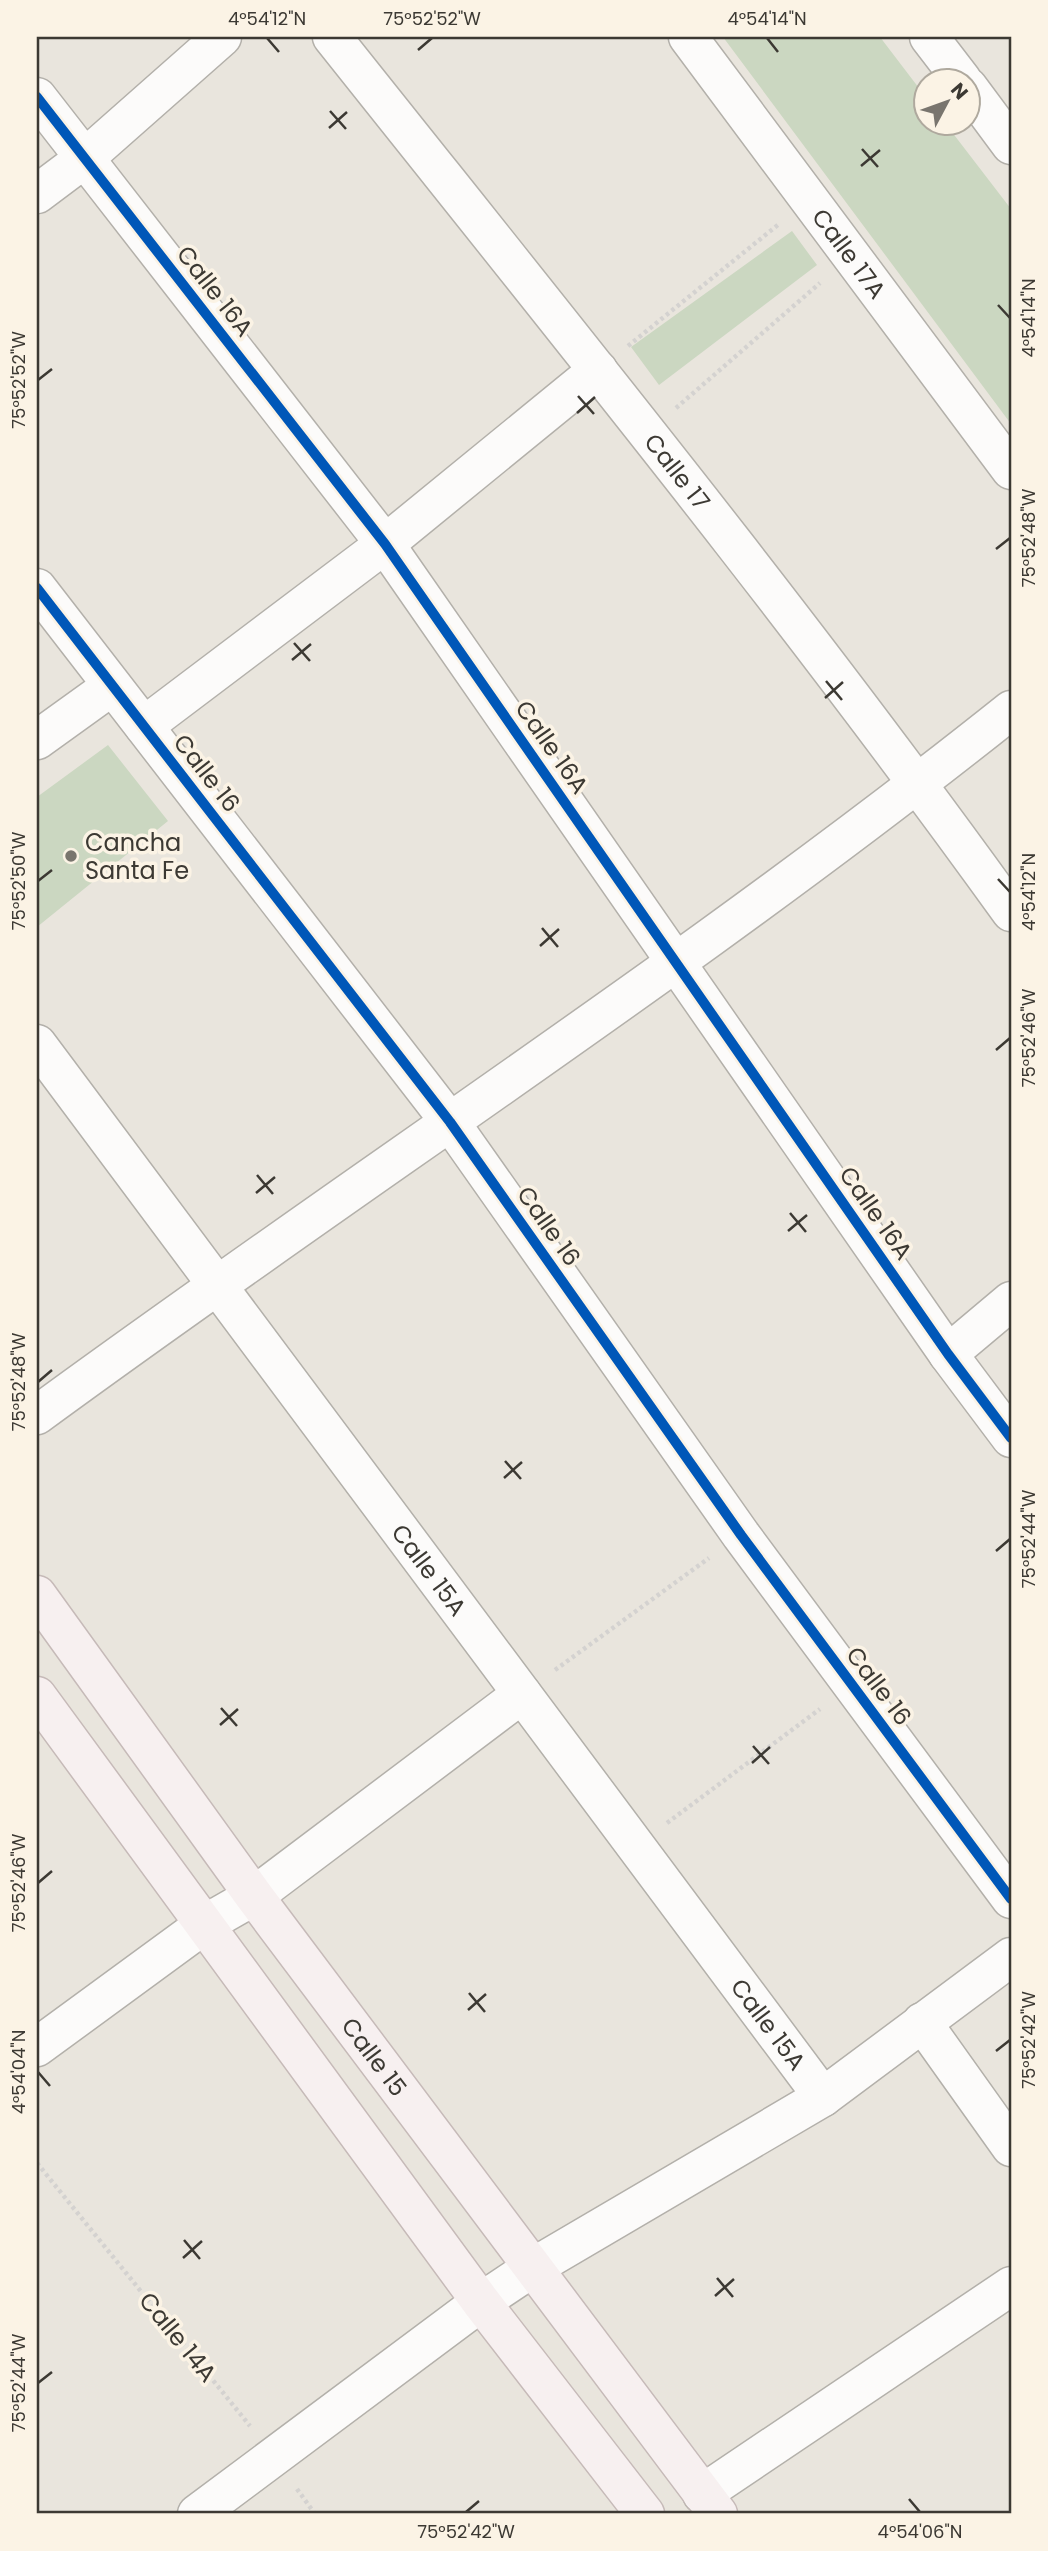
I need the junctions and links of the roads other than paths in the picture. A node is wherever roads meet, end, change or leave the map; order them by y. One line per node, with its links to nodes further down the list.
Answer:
1 (222, 37): 9 (street)
2 (332, 37): 11 (street, Calle 17)
3 (688, 37): 12 (street, Calle 17A)
4 (929, 37): 5 (street)
5 (951, 66)
6 (37, 97): 9 (street, Calle 16A)
7 (982, 106): 8 (street)
8 (1011, 145)
9 (85, 158): 10 (street); 13 (street, Calle 16A)
10 (37, 194)
11 (598, 370): 13 (street); 19 (street, Calle 17)
12 (1011, 470)
13 (385, 544): 17 (street); 21 (street, Calle 16A)
14 (37, 588): 15 (street, Calle 16)
15 (112, 686): 17 (street, Calle 16); 18 (street)
16 (1011, 710): 19 (street)
17 (144, 726): 23 (street, Calle 16)
18 (37, 740)
19 (919, 784): 20 (street, Calle 17); 21 (street)
20 (1011, 912)
21 (676, 960): 23 (street); 26 (street, Calle 16A)
22 (37, 1044): 24 (street, Calle 15A)
23 (450, 1122): 24 (street); 33 (street, Calle 16)
24 (214, 1285): 27 (street); 30 (street, Calle 15A)
25 (1011, 1301): 26 (street)
26 (948, 1354): 28 (street, Calle 16A)
27 (37, 1415)
28 (1011, 1438)
29 (37, 1595): 32 (main road, Calle 15)
30 (522, 1694): 32 (street); 38 (street, Calle 15A)
31 (37, 1696): 34 (main road)
32 (254, 1896): 34 (street); 40 (main road, Calle 15)
33 (1011, 1899)
34 (205, 1924): 37 (street); 42 (main road)
35 (1011, 1957): 36 (street)
36 (922, 2022): 38 (street); 39 (street)
37 (37, 2047)
38 (823, 2097): 40 (street)
39 (1011, 2147)
40 (532, 2269): 42 (street); 43 (main road, Calle 15)
41 (1011, 2286): 43 (street)
42 (481, 2302): 44 (street); 45 (main road)
43 (710, 2504)
44 (197, 2514)
45 (645, 2514)

